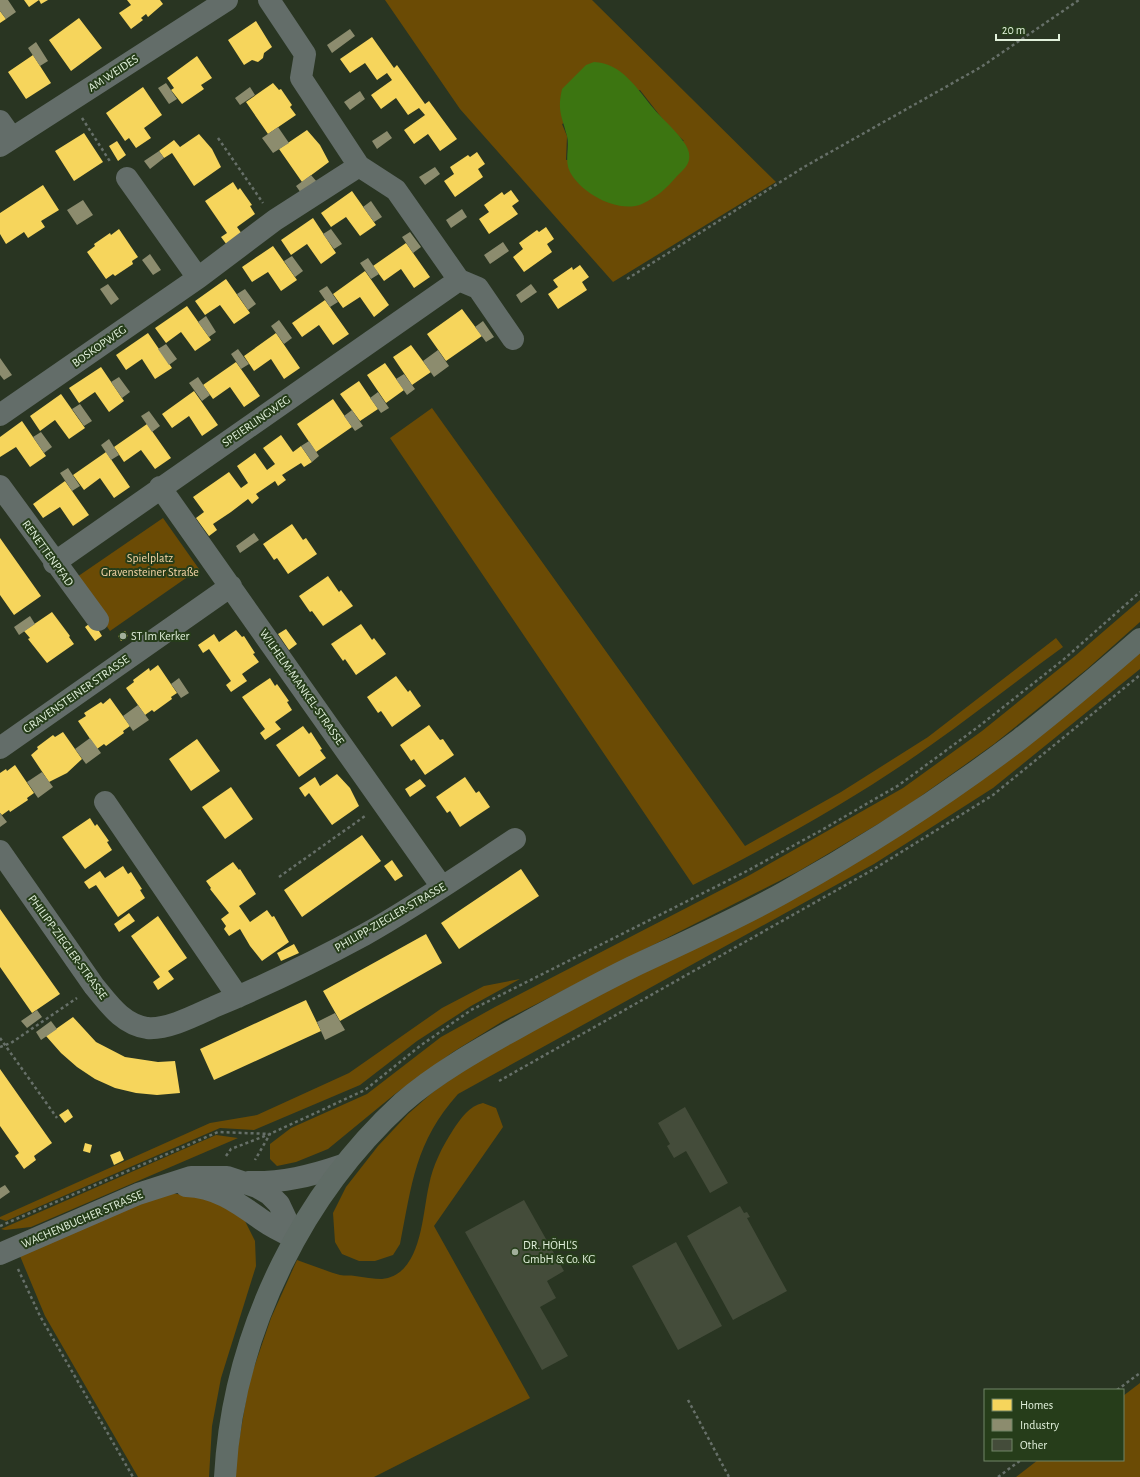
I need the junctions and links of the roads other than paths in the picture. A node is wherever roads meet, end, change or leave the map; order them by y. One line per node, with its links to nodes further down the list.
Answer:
1 (227, 0): 3 (street, AM WEIDES)
2 (269, 0): 4 (street)
3 (4, 135)
4 (359, 166): 6 (street, BOSKOPWEG); 7 (street)
5 (127, 178): 6 (street)
6 (198, 278): 9 (street, BOSKOPWEG)
7 (459, 280): 8 (street); 11 (street, SPEIERLINGWEG)
8 (513, 340)
9 (0, 415)
10 (0, 486): 12 (street, RENETTENPFAD)
11 (160, 487): 12 (street, SPEIERLINGWEG); 13 (street, WILHELM-MANKEL-STRASSE)
12 (54, 562): 14 (street, RENETTENPFAD)
13 (231, 586): 16 (street, GRAVENSTEINER STRASSE); 20 (street, WILHELM-MANKEL-STRASSE)
14 (98, 620)
15 (1140, 639): 22 (main road)
16 (0, 748)
17 (105, 802): 21 (street)
18 (515, 838): 20 (street, PHILIPP-ZIEGLER-STRASSE)
19 (0, 851): 21 (street, PHILIPP-ZIEGLER-STRASSE)
20 (442, 887): 21 (street, PHILIPP-ZIEGLER-STRASSE)
21 (238, 997)
22 (343, 1165): 23 (street); 25 (main road)
23 (243, 1182): 24 (street, WACHENBUCHER STRASSE); 25 (street, WACHENBUCHER STRASSE)
24 (164, 1185): 25 (street, WACHENBUCHER STRASSE); 26 (street, WACHENBUCHER STRASSE)
25 (295, 1238): 27 (main road)
26 (5, 1252)
27 (225, 1477)

